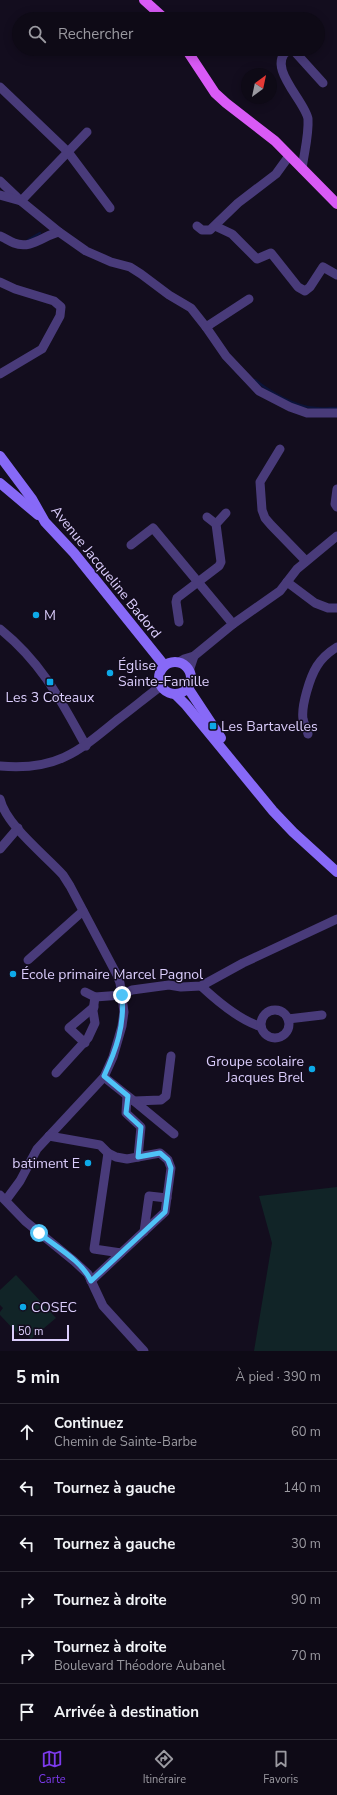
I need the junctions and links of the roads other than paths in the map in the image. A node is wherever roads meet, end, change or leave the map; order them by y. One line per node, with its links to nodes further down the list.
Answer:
1 (144, 0): 2 (main road)
2 (157, 12)
3 (190, 56): 10 (main road)
4 (283, 56): 11 (street)
5 (299, 56): 6 (street)
6 (323, 83)
7 (0, 87): 9 (street)
8 (87, 132): 9 (street)
9 (68, 152): 14 (street); 16 (street)
10 (289, 156): 11 (main road); 18 (street)
11 (302, 169): 15 (main road)
12 (0, 181): 14 (street)
13 (0, 195): 14 (street)
14 (21, 201): 19 (street)
15 (337, 204)
16 (110, 208)
17 (197, 226): 18 (street)
18 (215, 226): 21 (street)
19 (56, 229): 20 (street); 24 (street)
20 (0, 236)
21 (337, 275)
22 (0, 282): 25 (street)
23 (249, 299): 24 (street)
24 (206, 327): 26 (street)
25 (0, 374)
26 (337, 413)
27 (280, 449): 38 (street)
28 (0, 456): 34 (street, Avenue Jacqueline Badord)
29 (0, 483): 34 (street)
30 (337, 489): 31 (street)
31 (337, 508)
32 (226, 513): 35 (street)
33 (207, 517): 35 (street)
34 (45, 522): 48 (street, Avenue Jacqueline Badord)
35 (216, 524): 40 (street)
36 (337, 536): 38 (street)
37 (131, 545): 40 (street)
38 (306, 560): 39 (street)
39 (288, 582): 41 (street); 43 (street)
40 (198, 583): 42 (street); 43 (street)
41 (337, 608)
42 (179, 622)
43 (233, 624): 46 (street)
44 (0, 629): 54 (street)
45 (337, 647): 53 (street)
46 (194, 656): 47 (street); 49 (street)
47 (179, 662): 48 (street); 49 (street)
48 (164, 665): 50 (street)
49 (189, 671): 51 (street)
50 (160, 686): 52 (street); 54 (street)
51 (188, 688): 52 (street); 56 (street)
52 (175, 694): 56 (street)
53 (308, 734)
54 (86, 746): 55 (street)
55 (0, 766)
56 (245, 775): 60 (street)
57 (0, 799): 58 (street)
58 (18, 828): 59 (street); 61 (street)
59 (0, 850)
60 (337, 872)
61 (83, 911): 63 (street); 66 (street)
62 (337, 919): 64 (street)
63 (28, 960)
64 (201, 986): 66 (street); 71 (street)
65 (85, 992): 67 (street)
66 (122, 995): 67 (street); 75 (street)
67 (95, 997): 68 (street)
68 (94, 1007): 72 (street); 72 (street)
69 (322, 1015): 70 (street)
70 (288, 1019): 71 (street); 71 (street)
71 (259, 1026)
72 (84, 1043): 74 (street)
73 (172, 1056): 76 (street)
74 (56, 1073)
75 (104, 1076): 76 (street); 78 (street)
76 (131, 1099): 77 (street); 80 (street)
77 (174, 1134)
78 (49, 1136): 79 (street); 81 (street)
79 (108, 1153): 80 (street); 84 (street)
80 (138, 1157): 82 (street)
81 (3, 1198): 85 (street)
82 (167, 1198): 83 (street); 83 (street)
83 (144, 1232): 84 (street)
84 (121, 1253): 85 (street)
85 (91, 1281): 86 (street)
86 (144, 1351)

